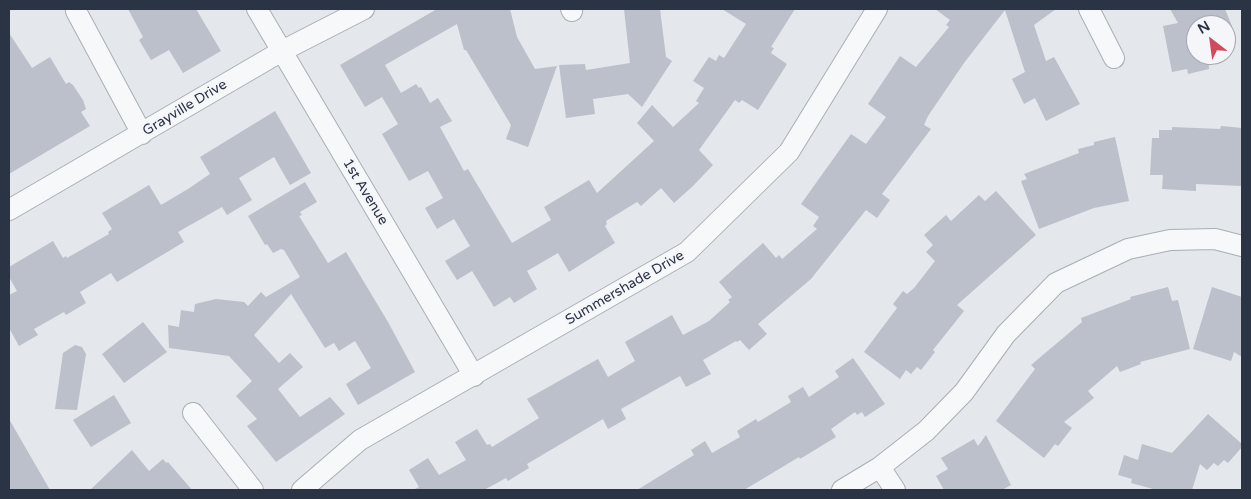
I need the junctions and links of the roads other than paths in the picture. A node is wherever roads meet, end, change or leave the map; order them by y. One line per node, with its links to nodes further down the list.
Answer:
1 (257, 9): 6 (street, 1st Avenue)
2 (364, 9): 6 (street, Grayville Drive)
3 (877, 9): 11 (street, Summershade Drive)
4 (1089, 9): 7 (street)
5 (76, 11): 8 (street)
6 (282, 51): 8 (street, Grayville Drive); 11 (street, 1st Avenue)
7 (1114, 58)
8 (142, 134): 9 (street, Grayville Drive)
9 (9, 210)
10 (1242, 246): 13 (street)
11 (474, 376): 15 (street, Summershade Drive)
12 (193, 413): 14 (street)
13 (880, 467): 16 (street); 17 (street)
14 (253, 490)
15 (302, 490)
16 (842, 490)
17 (895, 490)

